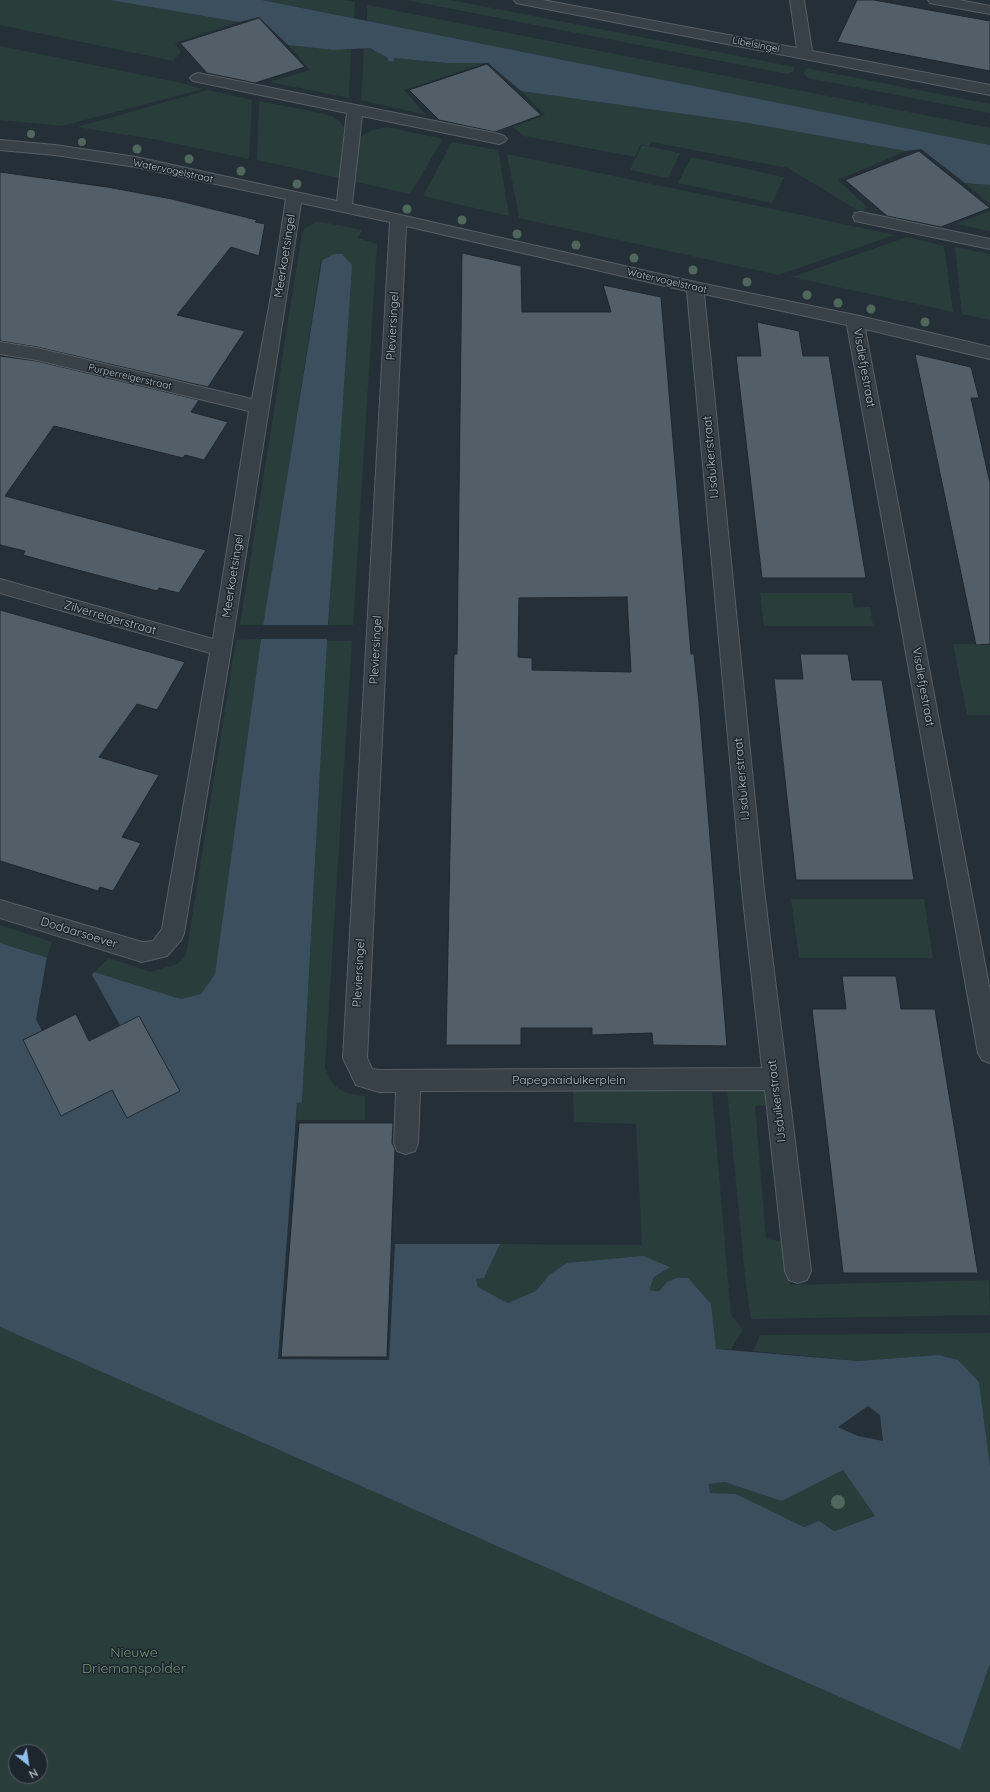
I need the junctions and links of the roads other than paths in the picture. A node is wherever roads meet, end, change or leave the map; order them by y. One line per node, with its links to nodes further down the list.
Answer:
1 (522, 0): 5 (street, Libelsingel)
2 (797, 0): 5 (street)
3 (935, 0): 4 (street)
4 (990, 10)
5 (805, 54): 7 (street, Libelsingel)
6 (198, 78): 8 (street)
7 (990, 90)
8 (355, 110): 9 (street); 12 (street)
9 (499, 138)
10 (0, 145): 11 (street, Watervogelstraat)
11 (294, 198): 12 (street, Watervogelstraat); 20 (street, Meerkoetsingel)
12 (344, 208): 14 (street, Watervogelstraat)
13 (861, 217): 15 (street)
14 (398, 220): 16 (street, Watervogelstraat); 26 (street, Pleviersingel)
15 (990, 244)
16 (695, 287): 17 (street, Watervogelstraat); 27 (street, IJsduikerstraat)
17 (855, 321): 19 (street, Watervogelstraat); 25 (street, Visdiefjestraat)
18 (0, 348): 20 (street, Purperreigerstraat)
19 (990, 353)
20 (260, 407): 22 (street, Meerkoetsingel)
21 (0, 586): 22 (street, Zilverreigerstraat)
22 (221, 649): 24 (street, Meerkoetsingel)
23 (0, 909): 24 (street, Dodaarsoever)
24 (159, 949)
25 (990, 1053)
26 (364, 1078): 28 (street, Papegaaiduikerplein)
27 (774, 1079): 28 (street, Papegaaiduikerplein); 30 (street, IJsduikerstraat)
28 (408, 1081): 29 (street)
29 (406, 1143)
30 (798, 1271)

